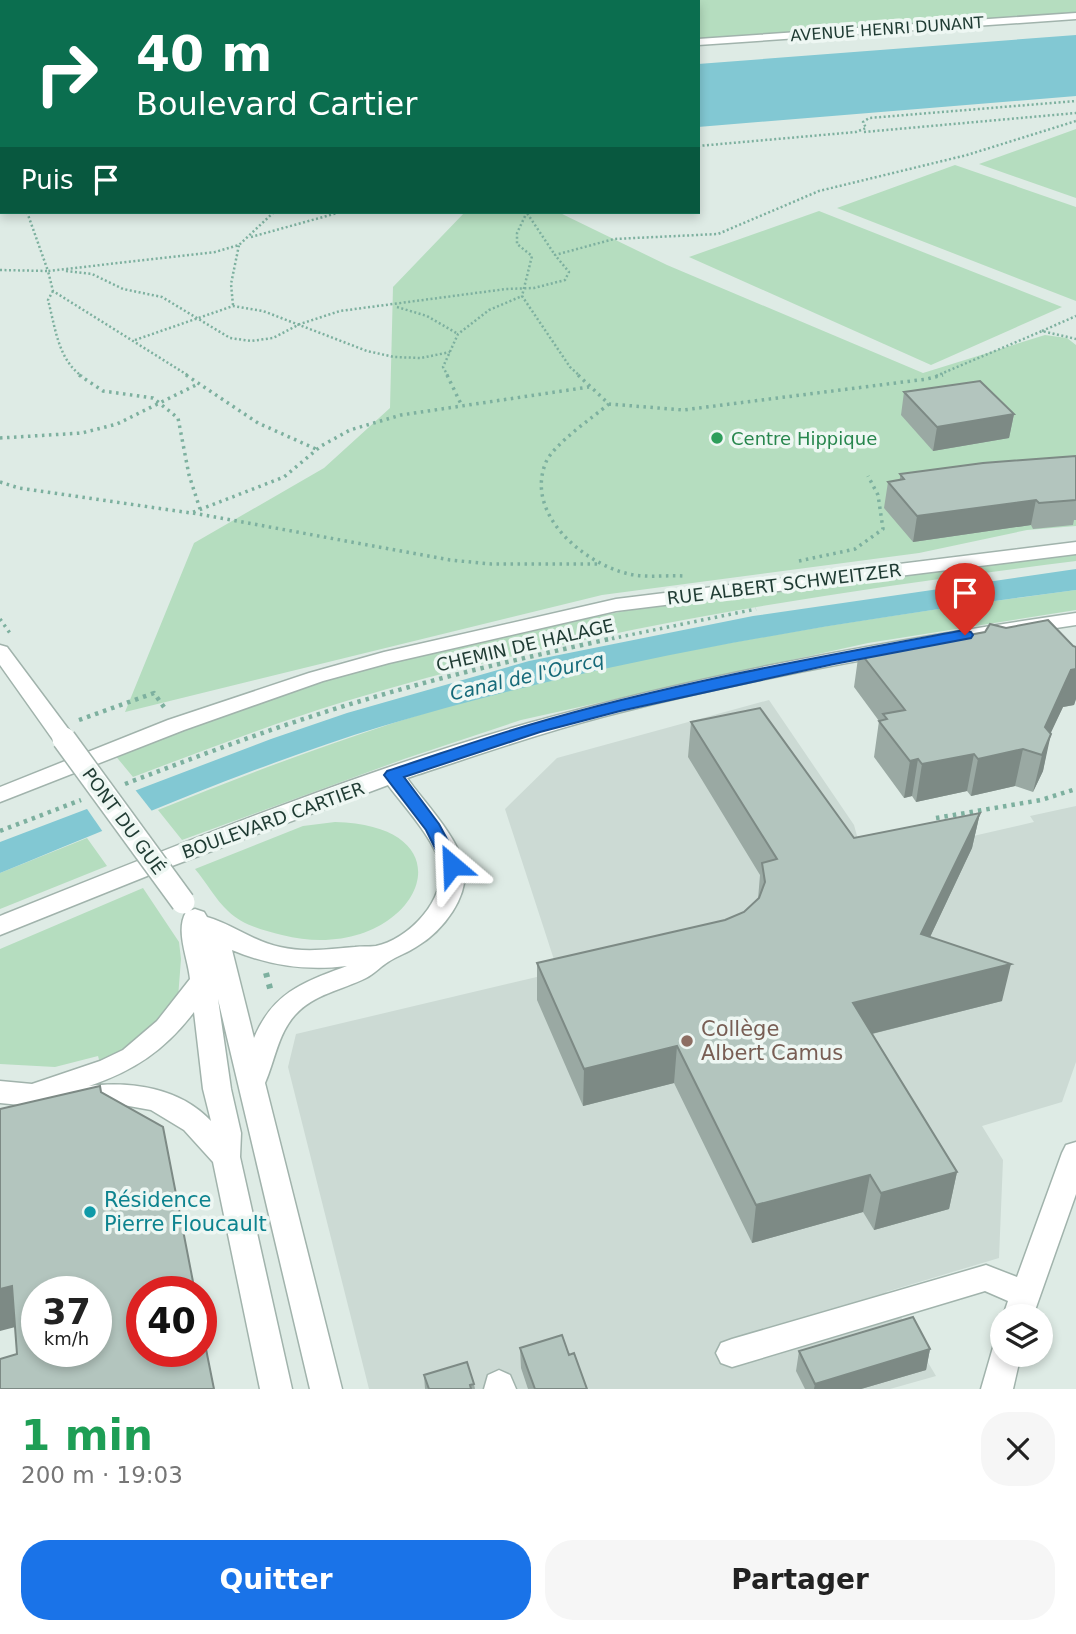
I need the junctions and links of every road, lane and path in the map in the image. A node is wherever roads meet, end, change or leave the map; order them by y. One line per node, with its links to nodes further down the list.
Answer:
1 (1076, 16): 2 (street, AVENUE HENRI DUNANT)
2 (700, 42)
3 (1076, 101): 6 (path)
4 (1076, 113): 6 (path)
5 (1076, 121): 15 (path)
6 (856, 132): 7 (path)
7 (700, 146)
8 (28, 214): 17 (path)
9 (272, 214): 13 (path)
10 (334, 214): 13 (path)
11 (526, 214): 19 (path)
12 (528, 214): 15 (path)
13 (247, 238): 14 (path)
14 (239, 245): 18 (path); 22 (path)
15 (555, 255): 19 (path)
16 (0, 270): 17 (path)
17 (48, 271): 18 (path); 20 (path)
18 (66, 271): 25 (path)
19 (524, 288): 21 (path); 23 (path)
20 (52, 291): 30 (path); 34 (path)
21 (522, 296): 28 (path); 33 (path)
22 (233, 305): 25 (path); 26 (path)
23 (393, 306): 26 (path); 28 (path)
24 (1076, 316): 27 (path)
25 (200, 319): 26 (path); 30 (path)
26 (300, 324): 31 (path)
27 (1042, 331): 29 (path); 35 (path)
28 (458, 334): 31 (path)
29 (1076, 339)
30 (134, 340): 32 (path)
31 (450, 352): 36 (path)
32 (198, 384): 34 (path); 38 (path)
33 (590, 387): 35 (path); 36 (path)
34 (159, 403): 37 (path); 41 (path)
35 (609, 404): 45 (path)
36 (462, 406): 38 (path)
37 (0, 438)
38 (316, 449): 41 (path)
39 (868, 476): 44 (path)
40 (0, 482): 42 (path)
41 (200, 509): 42 (path)
42 (191, 513): 45 (path)
43 (1076, 548): 55 (street, RUE ALBERT SCHWEITZER)
44 (786, 563)
45 (601, 564): 46 (path)
46 (693, 576)
47 (760, 609): 53 (path, CHEMIN DE HALAGE)
48 (1076, 619): 52 (street, BOULEVARD CARTIER)
49 (0, 651): 51 (street)
50 (154, 693): 51 (path)
51 (69, 730): 59 (street, PONT DU GUÉ, bridge)
52 (393, 775): 60 (street, BOULEVARD CARTIER); 61 (street)
53 (119, 786)
54 (1076, 789): 57 (path)
55 (0, 795)
56 (94, 795): 58 (path)
57 (936, 818)
58 (0, 831)
59 (198, 917): 61 (street); 63 (street); 65 (street)
60 (0, 926)
61 (380, 955): 65 (street)
62 (263, 963): 64 (path)
63 (203, 980): 67 (street); 69 (street)
64 (272, 997)
65 (253, 1081): 75 (street)
66 (0, 1092): 67 (street)
67 (36, 1095): 69 (street)
68 (1076, 1153): 71 (street)
69 (226, 1157): 74 (street)
70 (1019, 1304): 72 (street)
71 (1023, 1304)
72 (732, 1353)
73 (1002, 1367): 76 (street)
74 (276, 1389)
75 (326, 1389)
76 (997, 1389)

